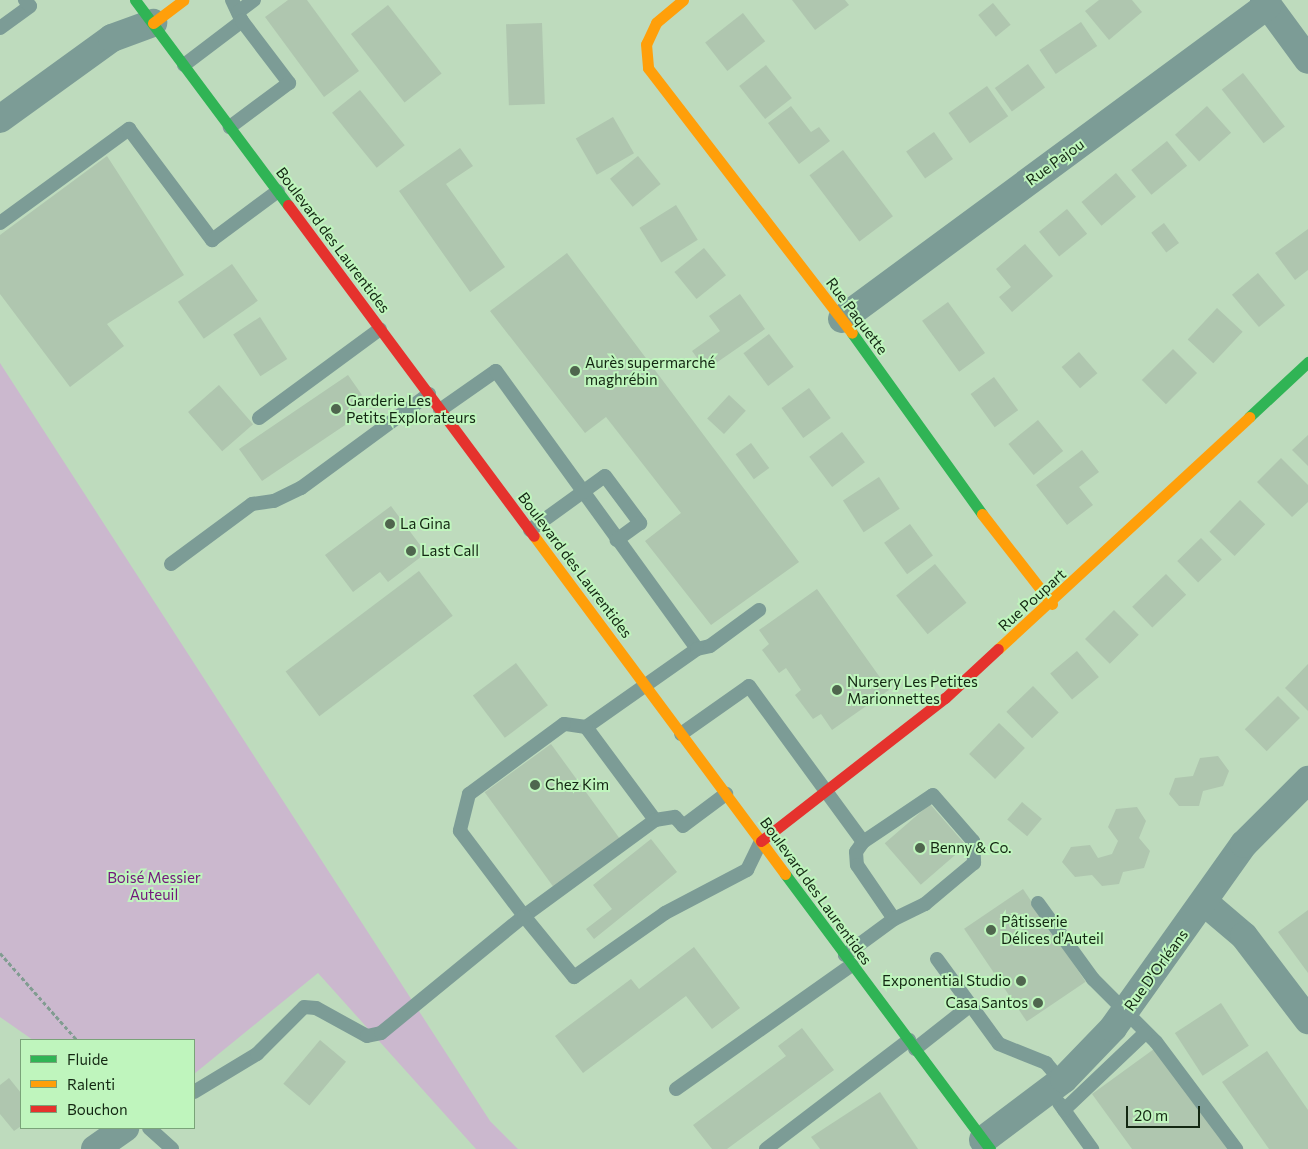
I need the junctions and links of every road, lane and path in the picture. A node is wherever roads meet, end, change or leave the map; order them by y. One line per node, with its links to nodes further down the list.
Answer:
1 (26, 0): 9 (lane)
2 (135, 0): 8 (street, Boulevard des Laurentides)
3 (183, 0): 8 (street)
4 (254, 0): 7 (lane)
5 (683, 0): 16 (street, Rue Paquette)
6 (1266, 3): 10 (street); 16 (street, Rue Pajou)
7 (237, 11): 11 (lane); 13 (lane)
8 (153, 23): 11 (street, Boulevard des Laurentides); 12 (street)
9 (0, 28)
10 (1308, 60)
11 (184, 65): 13 (street, Boulevard des Laurentides)
12 (0, 119)
13 (230, 127): 14 (street, Boulevard des Laurentides)
14 (278, 191): 15 (lane); 17 (street, Boulevard des Laurentides)
15 (0, 223)
16 (842, 319): 26 (street, Rue Paquette)
17 (380, 329): 19 (street, Boulevard des Laurentides); 21 (lane)
18 (1308, 362): 26 (street, Rue Poupart)
19 (428, 394): 20 (street, Boulevard des Laurentides); 25 (lane)
20 (440, 410): 22 (lane); 23 (street, Boulevard des Laurentides)
21 (260, 418)
22 (585, 492): 23 (lane); 24 (lane); 24 (lane)
23 (530, 530): 29 (street, Boulevard des Laurentides)
24 (617, 540): 28 (lane)
25 (171, 564)
26 (1052, 604): 33 (street, Rue Poupart)
27 (759, 610): 28 (lane)
28 (697, 649): 29 (lane)
29 (646, 686): 30 (lane); 31 (street, Boulevard des Laurentides)
30 (586, 727): 35 (lane); 40 (lane)
31 (681, 734): 33 (lane); 34 (street, Boulevard des Laurentides)
32 (1308, 780): 38 (street, Rue D'Orléans)
33 (827, 792): 36 (street, Rue Poupart); 37 (lane)
34 (726, 794): 35 (lane); 36 (street, Boulevard des Laurentides)
35 (655, 820): 40 (lane)
36 (761, 841): 40 (lane); 44 (street, Boulevard des Laurentides)
37 (863, 842): 41 (lane); 41 (lane)
38 (1204, 902): 46 (street, Rue D'Orléans); 47 (street)
39 (1038, 903): 46 (lane)
40 (524, 916): 52 (lane)
41 (894, 919): 44 (lane)
42 (0, 953): 49 (path)
43 (937, 959): 45 (lane)
44 (849, 960): 50 (street, Boulevard des Laurentides); 51 (lane)
45 (971, 1006): 50 (lane); 53 (lane)
46 (1125, 1013): 48 (lane); 53 (street, Rue D'Orléans)
47 (1308, 1020)
48 (1145, 1032): 53 (lane); 61 (lane)
49 (76, 1039)
50 (912, 1044): 56 (street, Boulevard des Laurentides); 59 (lane)
51 (676, 1089)
52 (195, 1091)
53 (1058, 1094): 56 (street, Rue D'Orléans); 60 (lane)
54 (124, 1129): 57 (street)
55 (150, 1129): 58 (lane)
56 (987, 1144)
57 (95, 1149)
58 (172, 1149)
59 (766, 1149)
60 (1092, 1149)
61 (1236, 1149)

